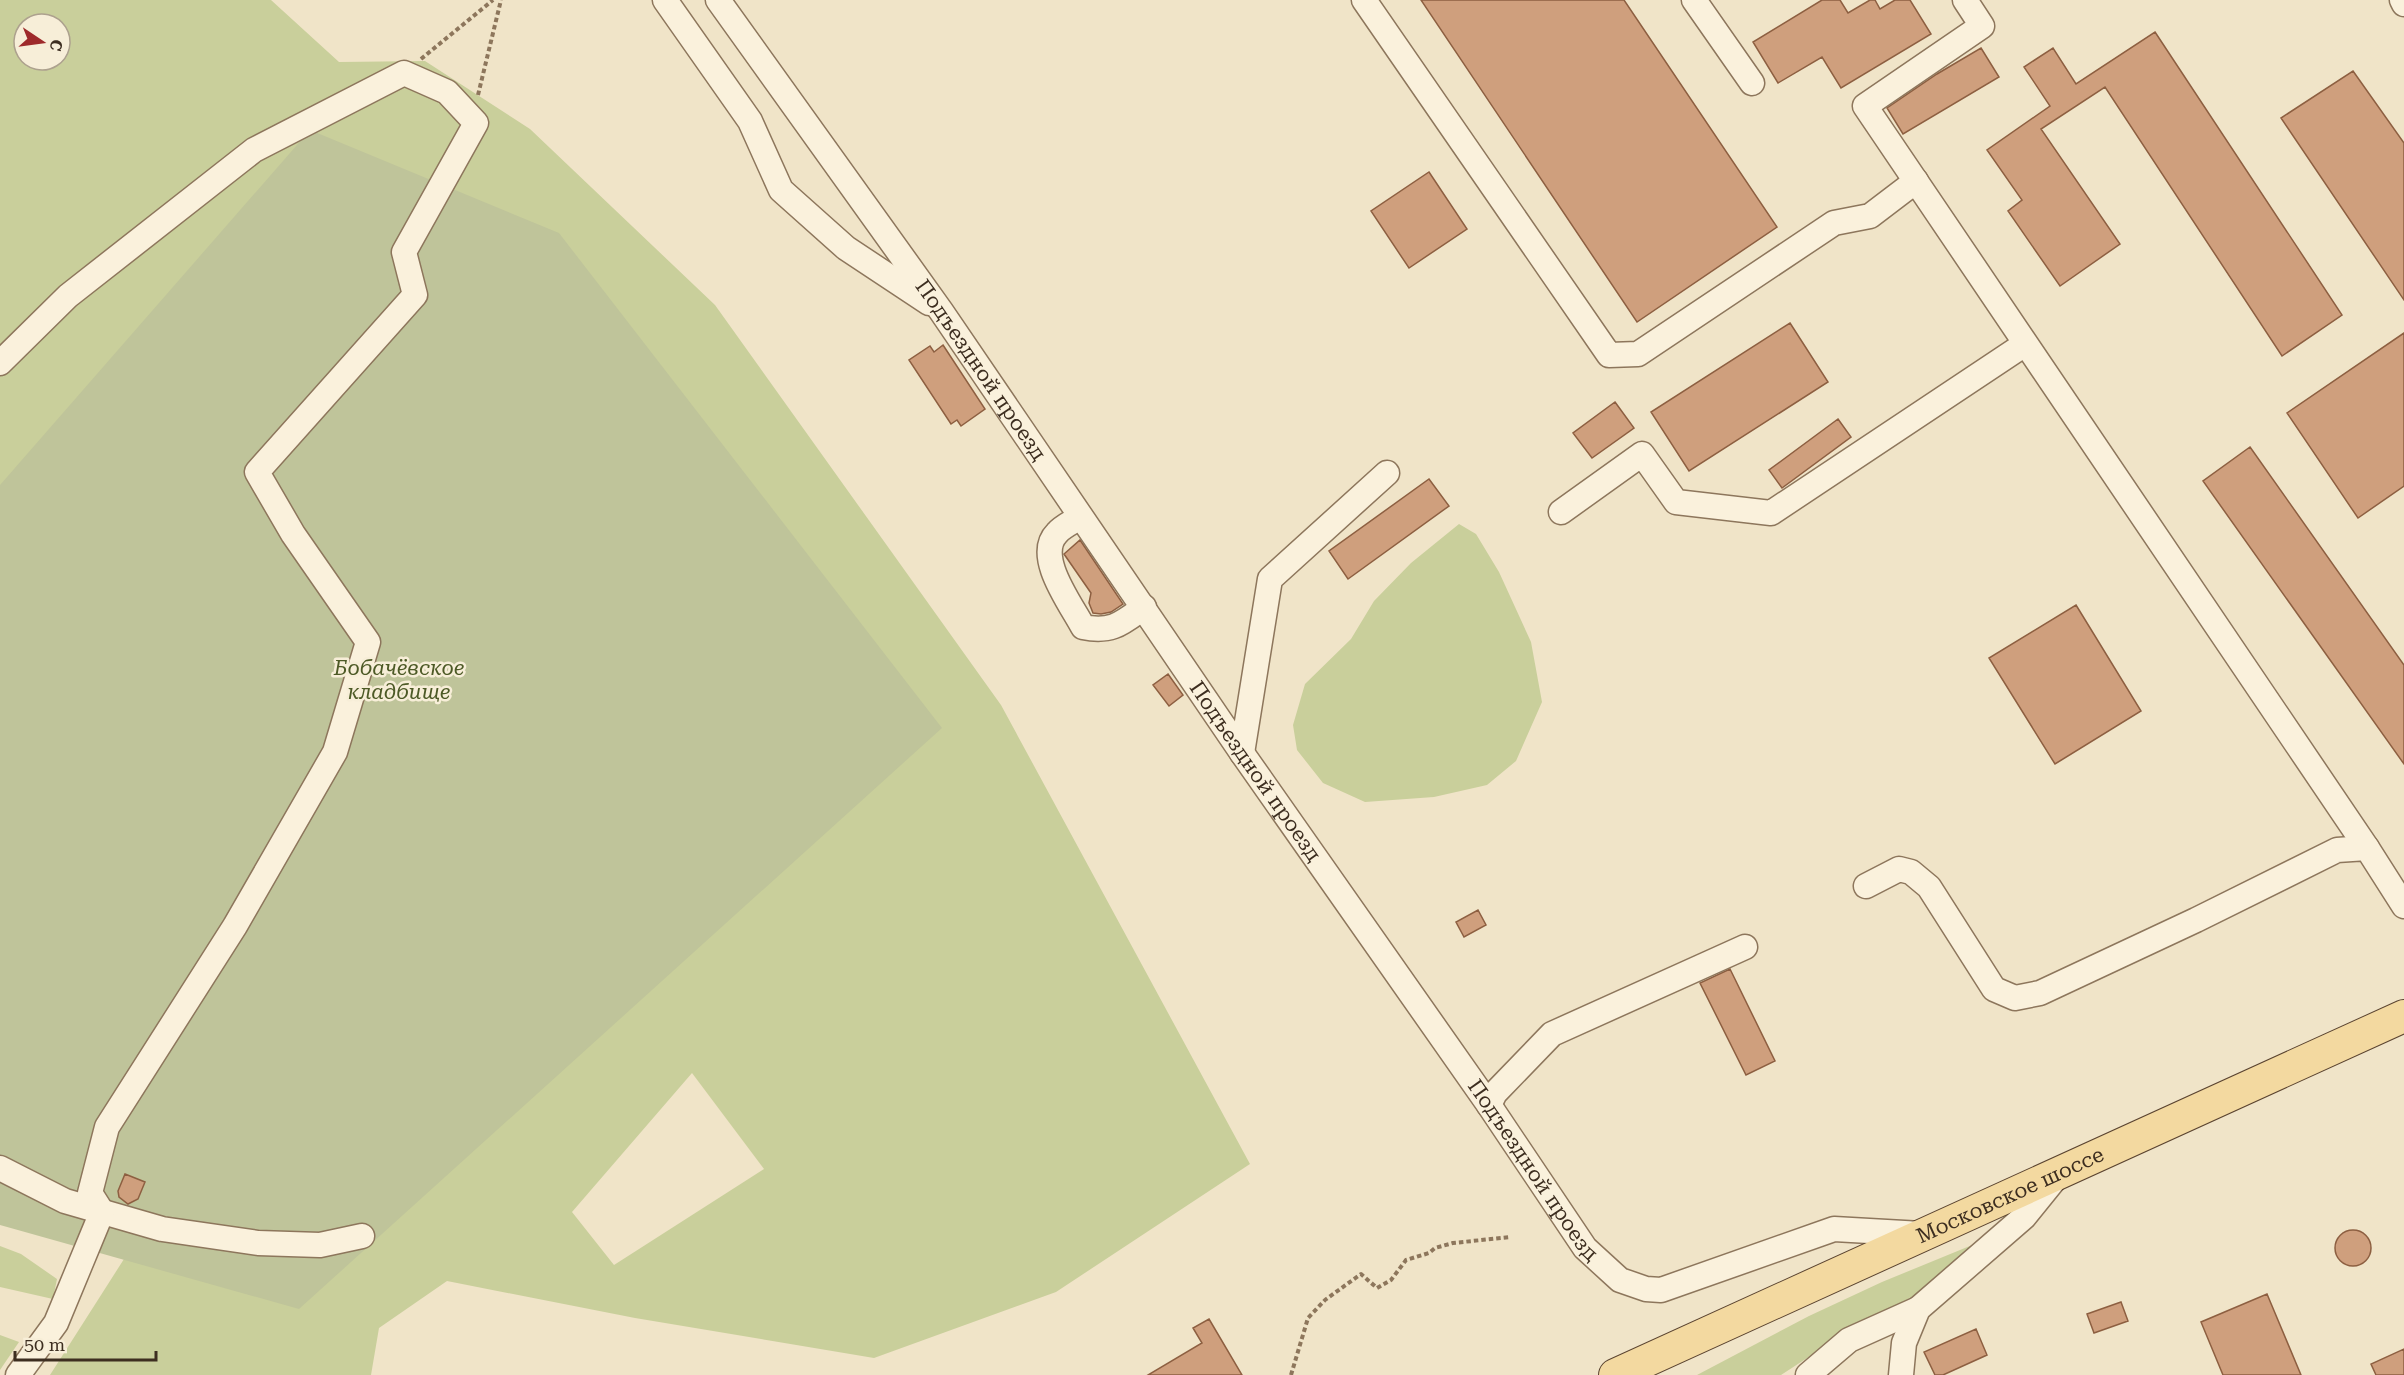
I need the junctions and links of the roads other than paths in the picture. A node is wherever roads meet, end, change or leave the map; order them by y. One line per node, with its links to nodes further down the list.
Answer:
1 (665, 0): 8 (street)
2 (718, 0): 8 (street, Подъездной проезд)
3 (1364, 0): 7 (street)
4 (1694, 0): 6 (street)
5 (1965, 0): 7 (street)
6 (1752, 83)
7 (1916, 181): 9 (street)
8 (941, 311): 13 (street, Подъездной проезд)
9 (2025, 344): 12 (street); 16 (street)
10 (0, 363): 24 (street)
11 (1387, 473): 15 (street)
12 (1561, 512)
13 (1080, 517): 14 (street, Подъездной проезд); 14 (street)
14 (1144, 607): 15 (street, Подъездной проезд)
15 (1242, 753): 21 (street, Подъездной проезд)
16 (2367, 848): 17 (street); 18 (street)
17 (1866, 886)
18 (2404, 906)
19 (1745, 947): 21 (street)
20 (2404, 1016): 23 (main road, Московское шоссе)
21 (1489, 1105): 25 (street, Подъездной проезд)
22 (0, 1168): 24 (street)
23 (2058, 1175): 25 (main road, Московское шоссе); 27 (street)
24 (102, 1212): 26 (street); 28 (street)
25 (1922, 1234): 29 (main road, Московское шоссе)
26 (362, 1236)
27 (1918, 1309): 30 (street); 31 (street)
28 (18, 1375)
29 (1615, 1375)
30 (1808, 1375)
31 (1901, 1375)

